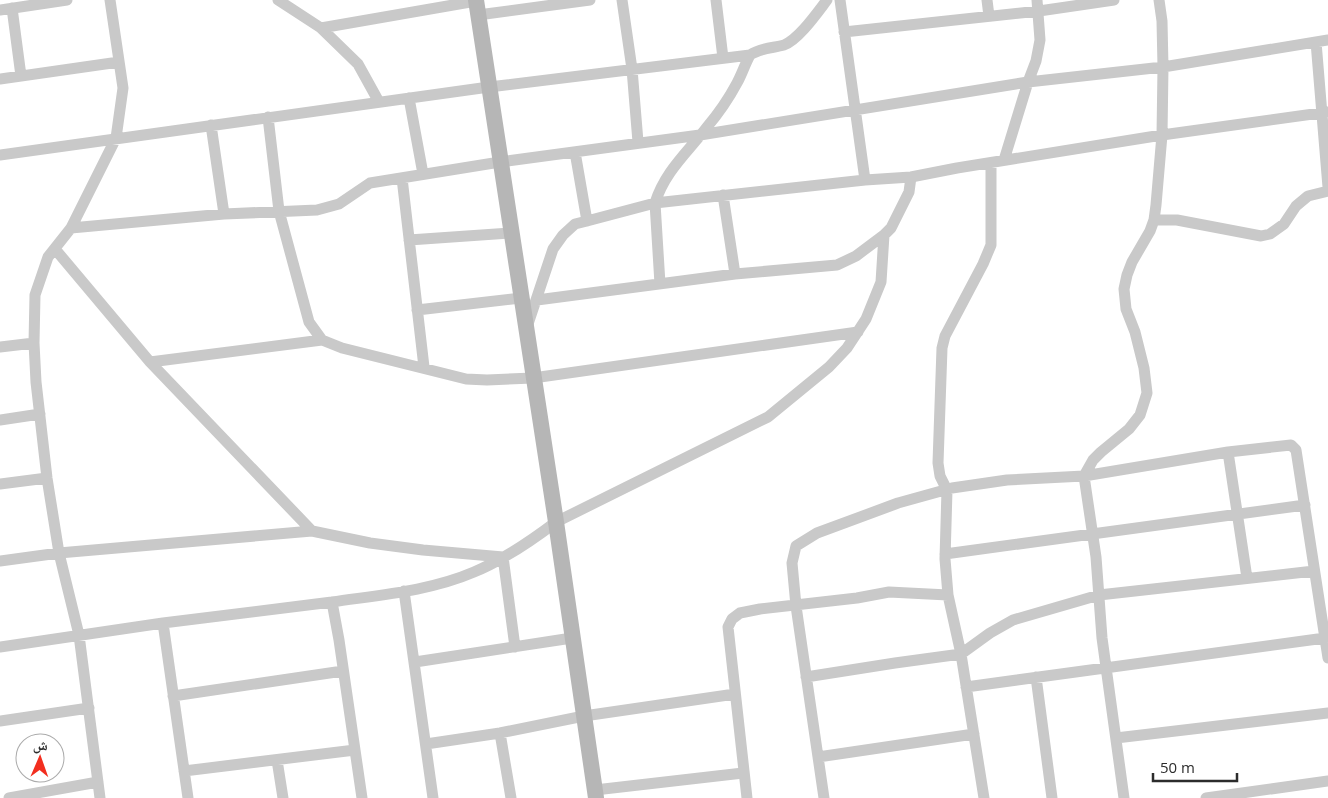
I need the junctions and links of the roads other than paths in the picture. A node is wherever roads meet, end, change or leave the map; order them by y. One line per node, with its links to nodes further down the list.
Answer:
1 (67, 0): 15 (street)
2 (110, 0): 24 (street)
3 (278, 0): 18 (street)
4 (590, 0): 12 (street)
5 (622, 0): 26 (street)
6 (716, 0): 23 (street)
7 (827, 0): 22 (street)
8 (840, 0): 19 (street)
9 (987, 0): 17 (street)
10 (1114, 0): 14 (street)
11 (1159, 0): 25 (street)
12 (531, 3): 13 (street)
13 (476, 5): 18 (street); 30 (street)
14 (1038, 5): 17 (street); 29 (street)
15 (12, 8): 16 (street); 27 (street)
16 (0, 10)
17 (989, 16): 19 (street)
18 (321, 28): 32 (street)
19 (844, 32): 33 (street)
20 (1328, 40): 21 (street)
21 (1316, 42): 25 (street); 34 (street)
22 (750, 55): 23 (street); 37 (street)
23 (723, 58): 26 (street)
24 (119, 62): 27 (street); 39 (street)
25 (1163, 66): 29 (street); 38 (street)
26 (632, 69): 30 (street); 40 (street)
27 (21, 76): 28 (street)
28 (0, 79)
29 (1028, 82): 33 (street); 43 (street)
30 (489, 87): 31 (street); 44 (street)
31 (409, 98): 32 (street); 46 (street)
32 (379, 102): 35 (street)
33 (854, 110): 37 (street); 49 (street)
34 (1325, 112): 38 (street); 50 (street)
35 (268, 117): 36 (street); 53 (street)
36 (211, 125): 39 (street); 54 (street)
37 (700, 135): 40 (street); 52 (street)
38 (1162, 135): 43 (street); 56 (street)
39 (116, 138): 42 (street); 57 (street)
40 (638, 142): 41 (street)
41 (575, 152): 44 (street); 55 (street)
42 (0, 155)
43 (1004, 160): 45 (street)
44 (500, 162): 46 (street); 58 (street)
45 (991, 163): 47 (street); 79 (street)
46 (423, 174): 48 (street)
47 (911, 177): 49 (street); 59 (street)
48 (402, 178): 53 (street); 60 (street)
49 (865, 180): 51 (street)
50 (1328, 189): 56 (street)
51 (723, 195): 52 (street); 62 (street)
52 (655, 202): 55 (street); 63 (street)
53 (279, 212): 54 (street); 67 (street)
54 (224, 214): 57 (street)
55 (587, 220): 64 (street)
56 (1154, 220): 76 (street)
57 (71, 228): 61 (street)
58 (511, 233): 60 (street); 64 (street)
59 (884, 235): 62 (street); 66 (street)
60 (410, 240): 65 (street)
61 (55, 249): 68 (street); 70 (street)
62 (735, 274): 63 (street)
63 (660, 284): 64 (street)
64 (529, 299): 65 (street); 72 (street)
65 (418, 310): 71 (street)
66 (858, 332): 72 (street); 82 (street)
67 (322, 340): 70 (street); 71 (street)
68 (34, 343): 69 (street); 73 (street)
69 (0, 347)
70 (150, 362): 83 (street)
71 (424, 367): 72 (street)
72 (533, 378): 82 (street)
73 (40, 414): 74 (street); 77 (street)
74 (0, 420)
75 (1228, 452): 76 (street); 80 (street); 81 (street)
76 (1084, 476): 79 (street); 84 (street)
77 (48, 478): 78 (street); 85 (street)
78 (0, 484)
79 (947, 490): 86 (street); 95 (street)
80 (1305, 506): 81 (street); 89 (street)
81 (1238, 514): 84 (street); 90 (street)
82 (556, 522): 87 (street); 98 (street)
83 (312, 531): 85 (street); 87 (street)
84 (1093, 534): 86 (street); 93 (street)
85 (59, 553): 88 (street); 97 (street)
86 (945, 554): 92 (street)
87 (503, 557): 91 (street); 101 (street)
88 (0, 560)
89 (1314, 571): 90 (street); 99 (street)
90 (1247, 578): 93 (street)
91 (404, 591): 94 (street); 104 (street)
92 (948, 595): 95 (street); 102 (street)
93 (1099, 595): 102 (street); 105 (street)
94 (332, 602): 96 (street); 106 (street)
95 (796, 606): 107 (street); 110 (street)
96 (163, 623): 97 (street); 111 (street)
97 (79, 635): 100 (street); 112 (street)
98 (572, 638): 101 (street); 114 (street)
99 (1325, 638): 103 (street); 105 (street)
100 (0, 647)
101 (515, 647): 104 (street)
102 (961, 654): 107 (street); 109 (street)
103 (1328, 658)
104 (414, 662): 119 (street)
105 (1106, 668): 108 (street); 118 (street)
106 (343, 671): 111 (street); 120 (street)
107 (806, 677): 121 (street)
108 (1036, 677): 109 (street); 138 (street)
109 (966, 687): 117 (street)
110 (735, 694): 114 (street); 124 (street)
111 (173, 696): 123 (street)
112 (88, 708): 115 (street); 126 (street)
113 (1328, 713): 118 (street)
114 (584, 716): 116 (street); 127 (street)
115 (0, 721)
116 (500, 733): 119 (street); 134 (street)
117 (974, 734): 121 (street); 137 (street)
118 (1116, 738): 139 (street)
119 (426, 744): 133 (street)
120 (355, 750): 122 (street); 132 (street)
121 (818, 757): 136 (street)
122 (277, 760): 123 (street); 131 (street)
123 (184, 771): 130 (street)
124 (743, 773): 127 (street); 135 (street)
125 (1328, 781): 140 (street)
126 (98, 782): 128 (street); 129 (street)
127 (595, 794)
128 (16, 798)
129 (100, 798)
130 (188, 798)
131 (283, 798)
132 (362, 798)
133 (433, 798)
134 (511, 798)
135 (747, 798)
136 (824, 798)
137 (984, 798)
138 (1052, 798)
139 (1124, 798)
140 (1206, 798)

